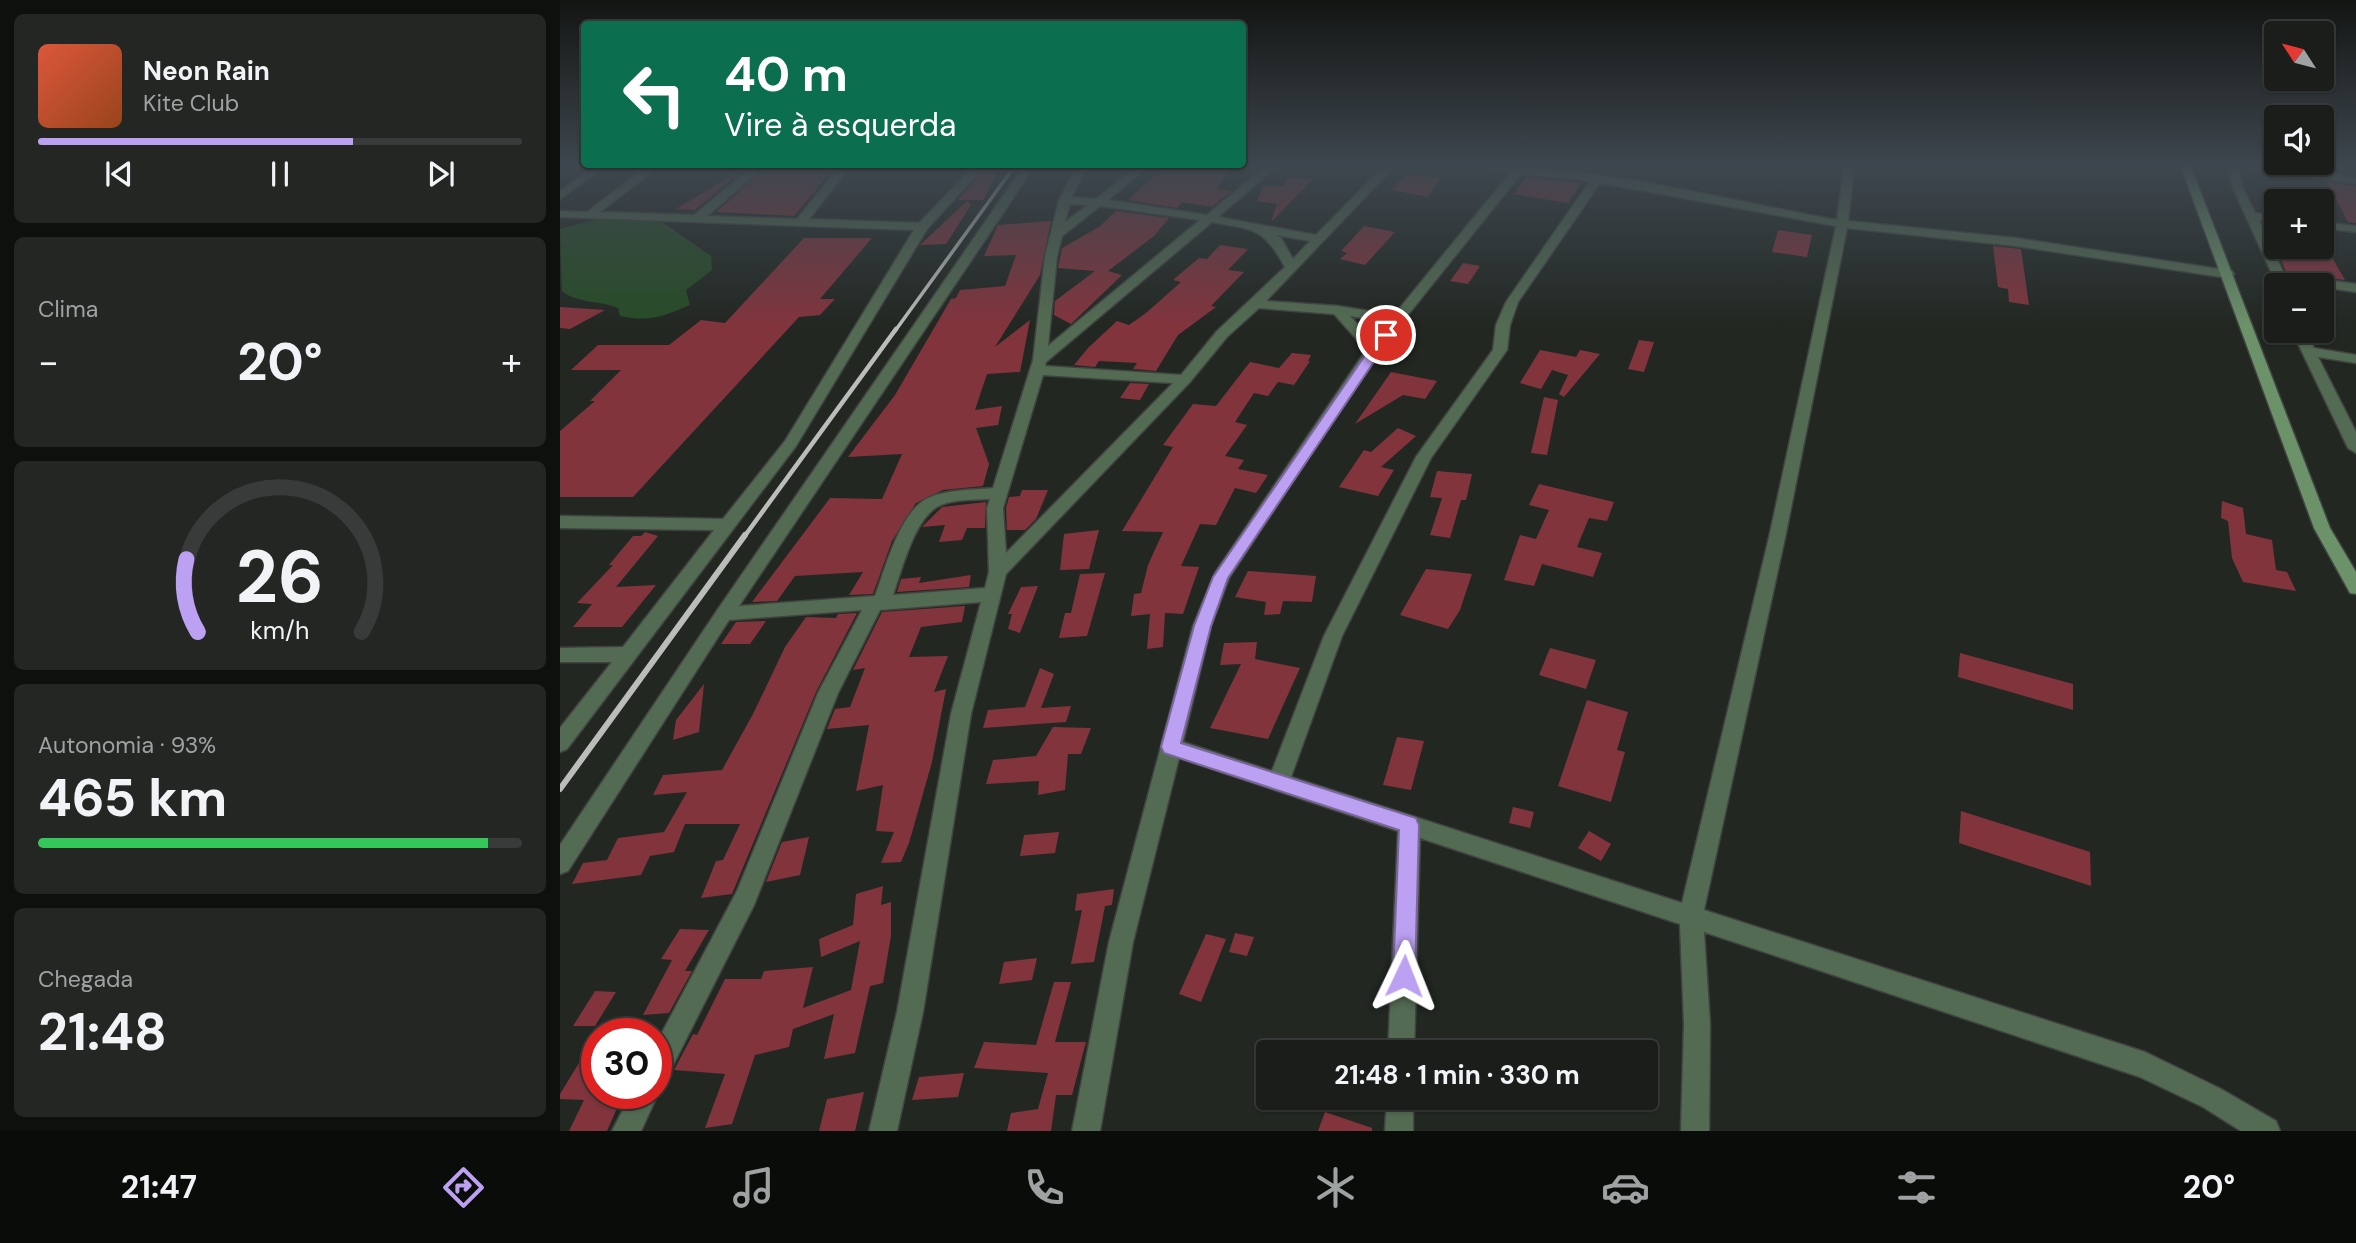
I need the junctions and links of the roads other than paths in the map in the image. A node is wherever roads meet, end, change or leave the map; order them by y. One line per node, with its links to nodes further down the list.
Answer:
1 (734, 220): 16 (street)
2 (803, 220): 16 (street)
3 (929, 220): 19 (street)
4 (993, 220): 45 (street)
5 (1060, 220): 22 (street)
6 (1076, 220): 22 (street)
7 (1208, 220): 36 (street)
8 (1222, 220): 21 (street)
9 (1338, 220): 23 (street)
10 (1479, 220): 31 (street)
11 (1569, 220): 50 (street)
12 (1824, 220): 17 (street)
13 (1842, 220): 17 (street)
14 (2207, 220): 26 (street)
15 (2253, 220): 25 (street)
16 (800, 223): 19 (street)
17 (1842, 223): 26 (street); 53 (street)
18 (2334, 226): 20 (street)
19 (922, 227): 41 (street)
20 (2356, 229)
21 (1261, 230): 23 (street); 24 (street)
22 (1057, 234): 36 (street)
23 (1319, 239): 24 (street)
24 (1290, 266): 29 (street)
25 (2278, 273)
26 (2228, 274): 43 (street)
27 (2334, 286): 28 (street)
28 (2356, 288)
29 (1256, 304): 30 (street); 37 (street)
30 (1338, 310): 31 (street); 33 (street)
31 (1399, 320): 33 (street)
32 (2305, 343): 34 (street)
33 (1373, 350): 49 (street)
34 (2309, 351): 35 (street); 38 (street)
35 (2356, 359)
36 (1038, 365): 37 (street); 39 (street)
37 (1185, 379): 42 (street)
38 (2356, 447)
39 (999, 493): 42 (street); 44 (street)
40 (560, 522): 41 (street)
41 (729, 525): 46 (street)
42 (996, 583): 44 (street); 59 (street)
43 (2356, 588)
44 (878, 604): 45 (street); 55 (street)
45 (724, 614): 52 (street)
46 (627, 654): 47 (street); 48 (street)
47 (560, 655)
48 (560, 743)
49 (1171, 747): 50 (street); 60 (street)
50 (1278, 782): 51 (street)
51 (1409, 825): 53 (street); 54 (street)
52 (560, 864)
53 (1691, 916): 62 (street); 63 (street)
54 (1401, 1040)
55 (672, 1041)
56 (637, 1109): 58 (street)
57 (1400, 1110): 61 (street)
58 (626, 1131)
59 (883, 1131)
60 (1086, 1131)
61 (1399, 1131)
62 (1695, 1131)
63 (2266, 1131)

